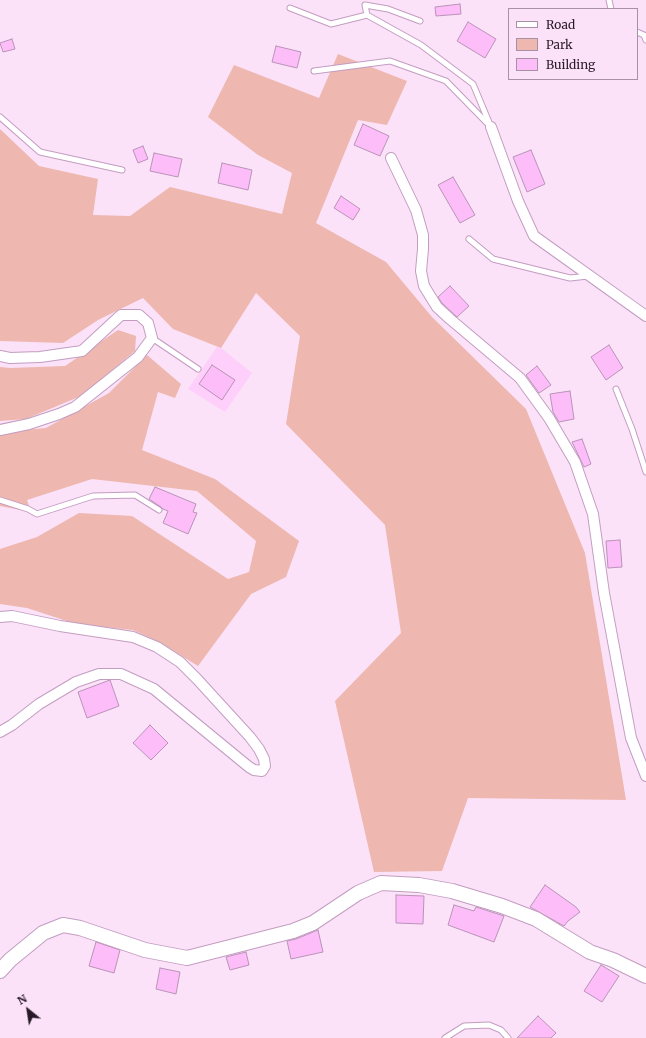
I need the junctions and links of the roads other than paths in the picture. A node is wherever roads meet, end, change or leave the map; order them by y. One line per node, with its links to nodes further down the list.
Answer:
1 (290, 8): 2 (lane)
2 (367, 15): 3 (lane); 8 (lane)
3 (420, 21)
4 (638, 32): 5 (lane)
5 (646, 40)
6 (314, 71): 8 (lane)
7 (0, 117): 10 (lane)
8 (492, 127): 12 (street)
9 (391, 158): 24 (street)
10 (122, 170)
11 (469, 239): 12 (lane)
12 (590, 276): 13 (street)
13 (646, 316)
14 (152, 338): 15 (street); 16 (lane); 18 (street)
15 (0, 356)
16 (198, 369)
17 (616, 389): 19 (lane)
18 (0, 430)
19 (646, 472)
20 (0, 500): 21 (lane)
21 (159, 510)
22 (0, 617): 23 (street)
23 (0, 732)
24 (646, 776)
25 (0, 971): 26 (street)
26 (646, 976)
27 (445, 1038): 28 (lane)
28 (508, 1038)

